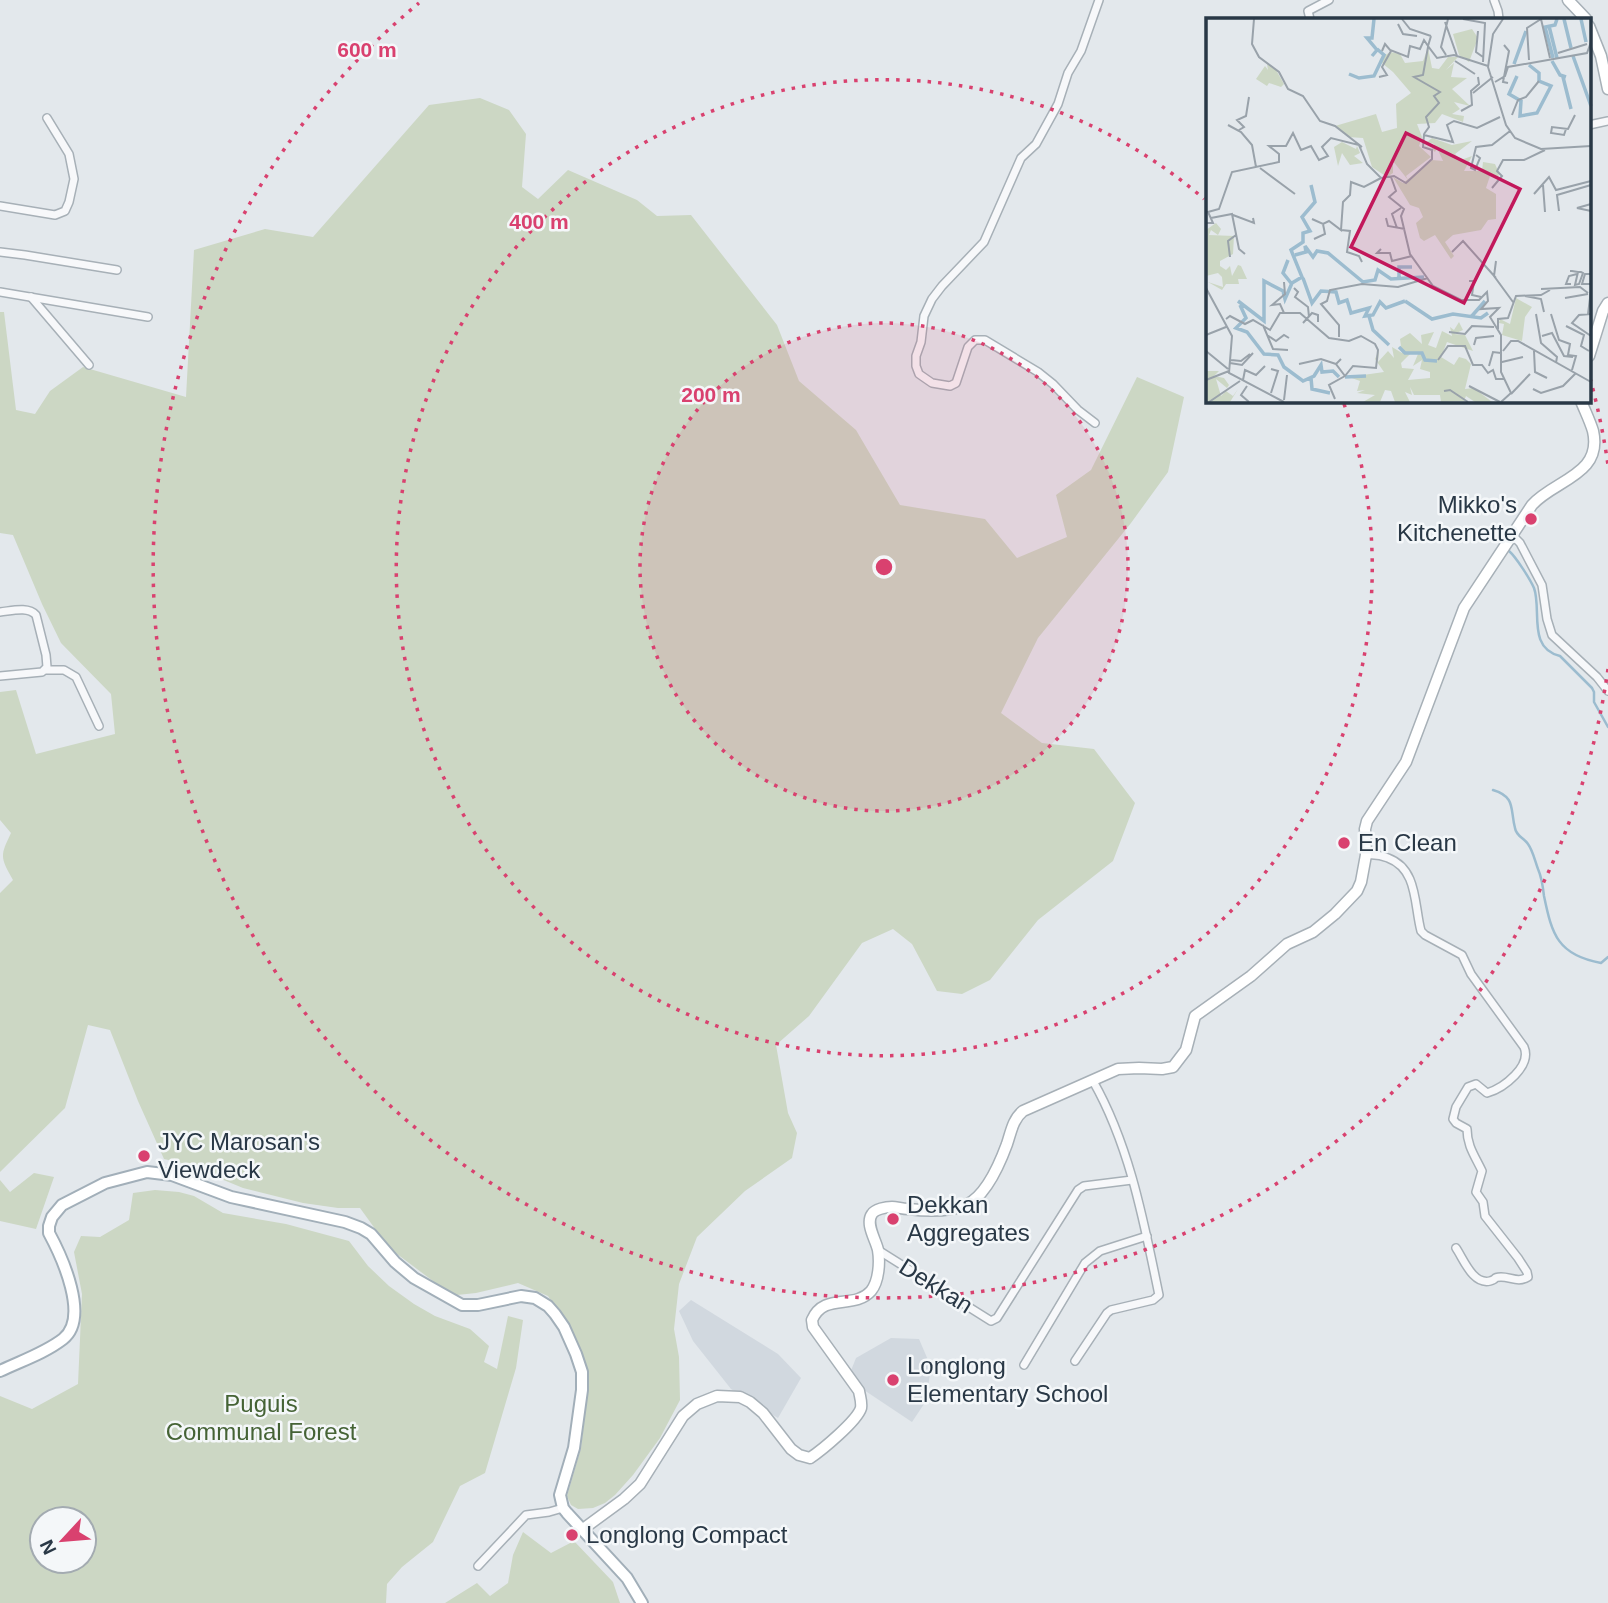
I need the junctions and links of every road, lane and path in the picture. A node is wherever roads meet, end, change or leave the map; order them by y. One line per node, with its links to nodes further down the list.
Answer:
1 (1099, 0): 23 (street)
2 (1329, 0): 5 (street)
3 (1494, 0): 6 (street)
4 (1569, 0): 7 (main road)
5 (1310, 18)
6 (1499, 18)
7 (1585, 18)
8 (1590, 28): 9 (main road)
9 (1608, 88)
10 (47, 118): 13 (street)
11 (1608, 121): 12 (street)
12 (1590, 125)
13 (0, 206)
14 (0, 252): 15 (street)
15 (117, 270)
16 (0, 292): 17 (street)
17 (31, 297): 19 (street); 21 (street)
18 (1608, 303): 20 (main road)
19 (148, 317)
20 (1590, 353)
21 (89, 365)
22 (1581, 402): 24 (main road)
23 (1095, 423)
24 (1512, 535): 28 (street); 30 (main road)
25 (0, 612): 26 (street)
26 (45, 670): 27 (street); 29 (street)
27 (0, 676)
28 (1608, 691)
29 (99, 726)
30 (1366, 855): 31 (main road); 34 (street)
31 (1093, 1080): 32 (street); 35 (main road)
32 (1132, 1180): 33 (street); 35 (street, Dekkan)
33 (1147, 1236): 36 (street); 37 (street)
34 (1456, 1248)
35 (878, 1250): 40 (main road)
36 (1075, 1361)
37 (1024, 1365)
38 (0, 1371): 39 (main road)
39 (563, 1508): 40 (main road); 41 (street)
40 (583, 1529): 42 (main road)
41 (478, 1566)
42 (642, 1603)

